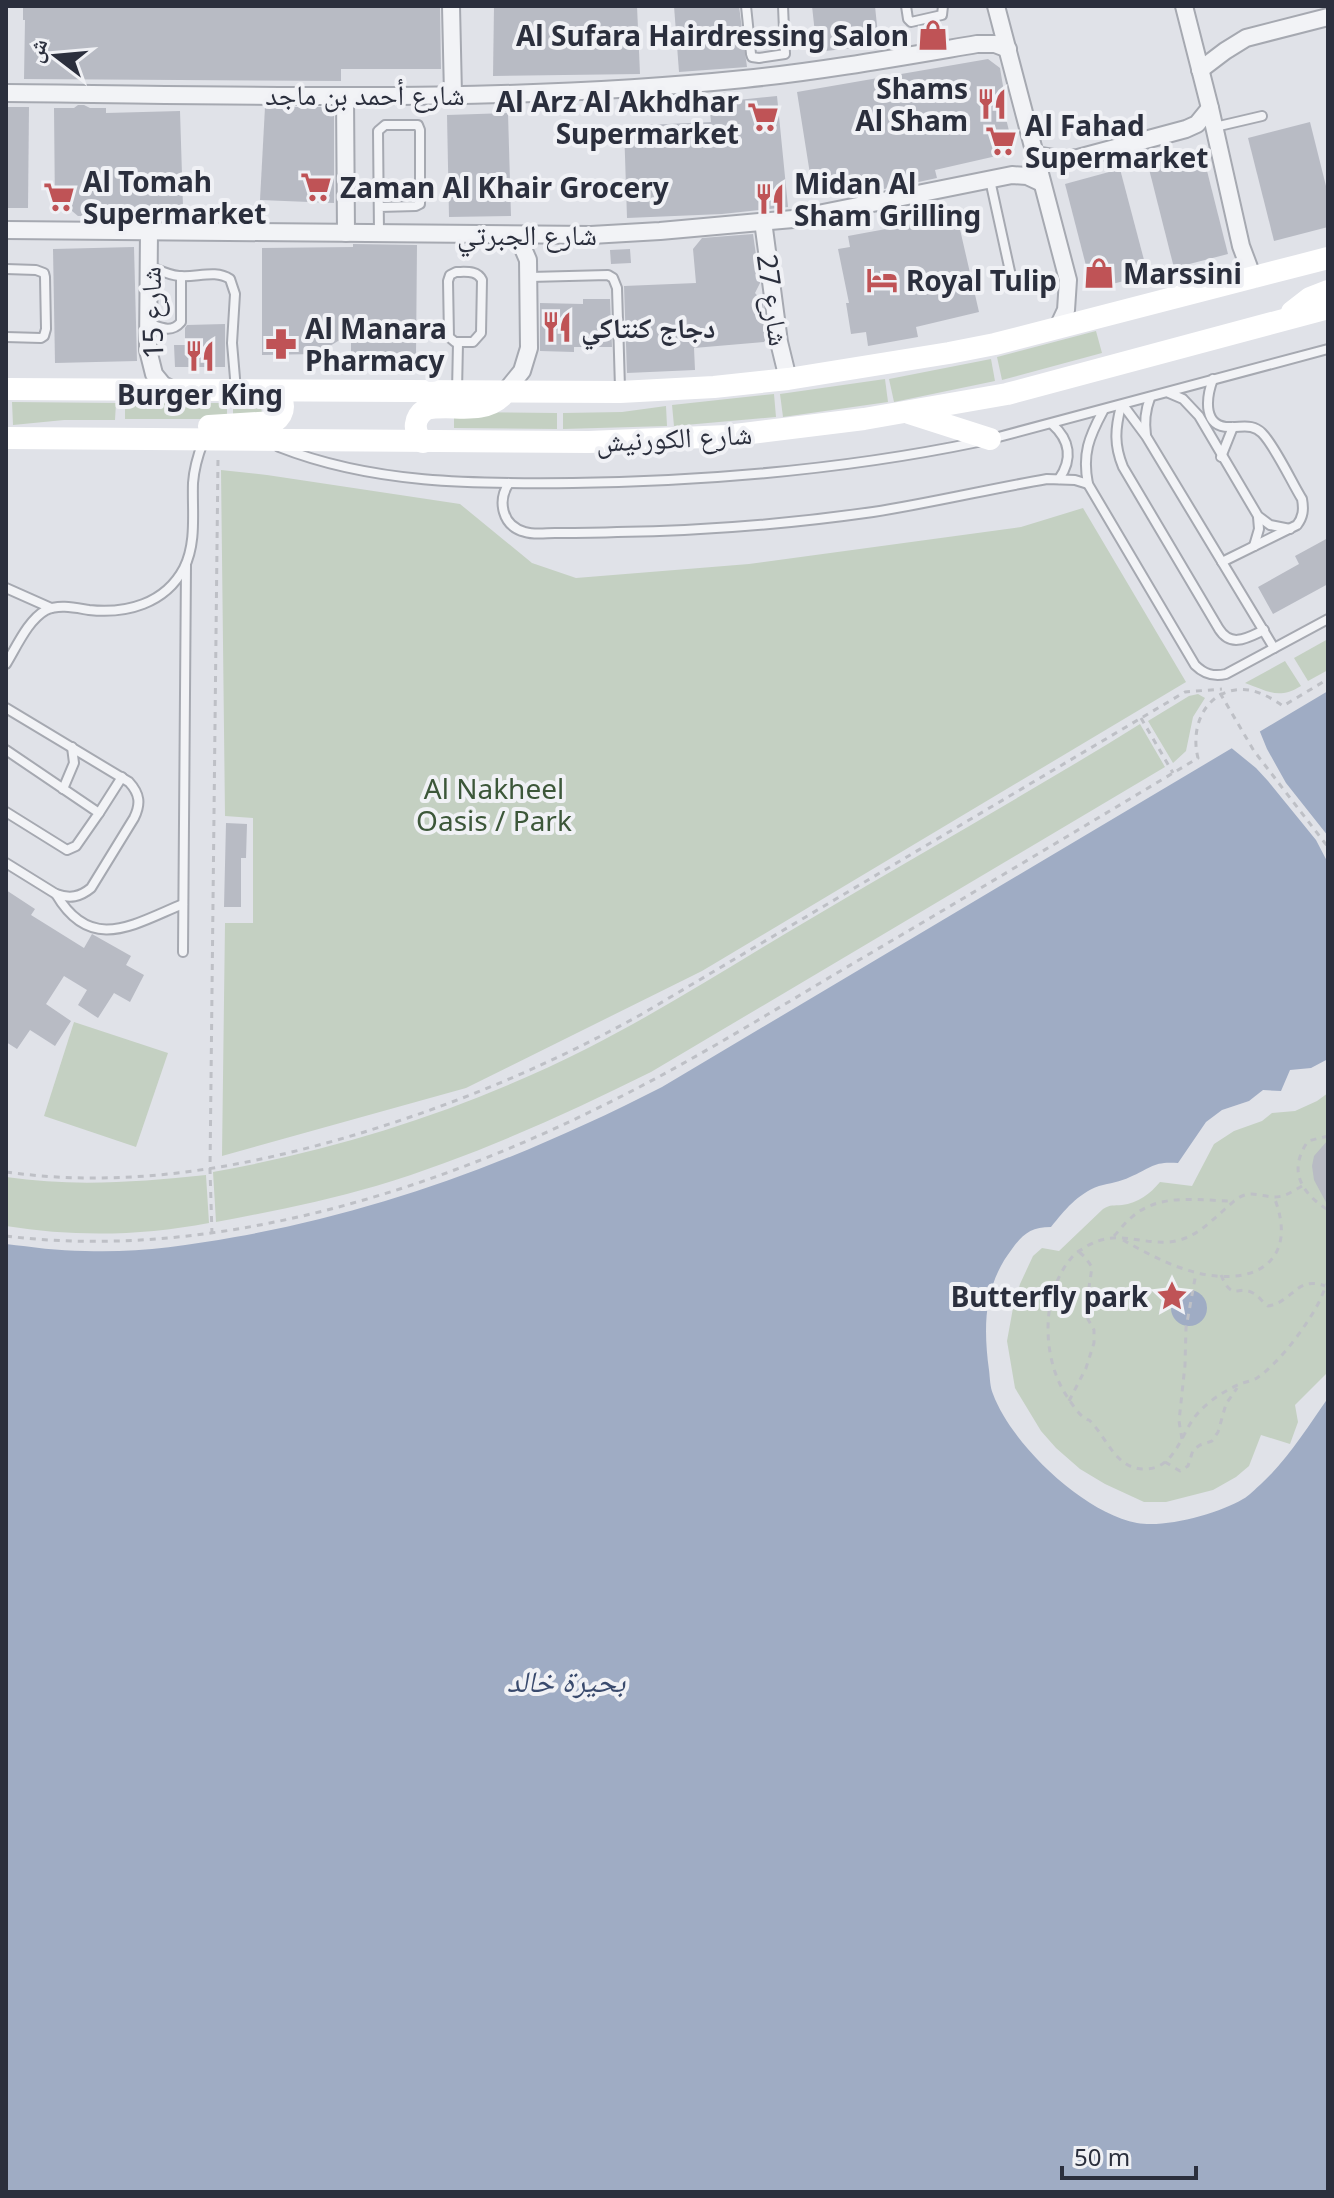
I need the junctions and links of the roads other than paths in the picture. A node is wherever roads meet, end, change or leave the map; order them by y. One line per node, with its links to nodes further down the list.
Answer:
1 (451, 6): 12 (street)
2 (746, 6): 3 (lane)
3 (783, 6)
4 (906, 6): 5 (lane)
5 (943, 6)
6 (996, 6): 9 (street)
7 (1184, 6): 10 (street)
8 (1328, 17): 10 (street)
9 (1008, 49): 12 (street, شارع أحمد بن ماجد); 17 (street)
10 (1200, 70): 14 (street)
11 (6, 93): 13 (street, شارع أحمد بن ماجد)
12 (453, 95): 13 (street, شارع أحمد بن ماجد)
13 (345, 96): 24 (street)
14 (1210, 108): 16 (street); 17 (street)
15 (1262, 116): 16 (lane)
16 (1215, 127): 32 (street)
17 (1036, 155): 19 (street)
18 (990, 180): 19 (street, شارع الجبرتي); 21 (street, شارع الجبرتي); 33 (lane)
19 (1042, 183): 38 (street)
20 (379, 207): 20 (lane); 25 (lane)
21 (763, 221): 26 (street, شارع الجبرتي); 42 (street, شارع 27)
22 (6, 230): 23 (street, شارع الجبرتي)
23 (149, 231): 24 (street, شارع الجبرتي); 28 (street, شارع 15)
24 (346, 233): 25 (street, شارع الجبرتي)
25 (379, 234): 26 (street, شارع الجبرتي)
26 (509, 235): 31 (street)
27 (1326, 259): 32 (main road, شارع الكورنيش)
28 (149, 266): 30 (lane); 37 (street, شارع 15)
29 (6, 269): 39 (lane)
30 (181, 276): 37 (lane); 46 (lane)
31 (530, 277): 49 (street); 50 (lane)
32 (1253, 278): 38 (main road, شارع الكورنيش)
33 (1013, 285)
34 (1328, 291): 36 (main road)
35 (1328, 308): 36 (main road, شارع الكورنيش)
36 (1286, 319): 55 (main road, شارع الكورنيش)
37 (148, 323): 44 (street, شارع 15)
38 (1058, 327): 42 (main road, شارع الكورنيش)
39 (6, 337)
40 (458, 343): 40 (lane); 48 (lane)
41 (1328, 349): 43 (lane)
42 (788, 379): 50 (main road, شارع الكورنيش)
43 (1213, 379): 51 (lane); 56 (lane)
44 (169, 388): 45 (main road, شارع الكورنيش); 46 (main road, شارع الكورنيش)
45 (6, 389)
46 (236, 391): 47 (main road, شارع الكورنيش)
47 (274, 391): 48 (main road, شارع الكورنيش); 62 (main road)
48 (457, 392): 49 (main road, شارع الكورنيش)
49 (505, 392): 50 (main road, شارع الكورنيش); 65 (main road)
50 (620, 392)
51 (1168, 393): 52 (lane); 57 (lane)
52 (1150, 398): 53 (lane); 60 (lane)
53 (1122, 406): 54 (lane); 60 (lane); 78 (lane)
54 (1103, 411): 58 (lane); 69 (lane)
55 (907, 413): 63 (main road); 65 (main road, شارع الكورنيش)
56 (1211, 417): 57 (lane); 59 (lane)
57 (1202, 423): 66 (lane)
58 (1052, 424): 63 (lane); 67 (lane)
59 (1233, 427): 66 (lane); 71 (lane)
60 (1146, 436): 73 (lane)
61 (6, 438): 62 (main road, شارع الكورنيش)
62 (205, 438): 64 (main road, شارع الكورنيش); 74 (lane)
63 (990, 439): 68 (lane)
64 (263, 440): 65 (main road, شارع الكورنيش); 68 (lane)
65 (423, 442)
66 (1221, 457): 70 (lane)
67 (1059, 479): 68 (lane); 69 (lane)
68 (509, 483)
69 (1088, 484): 79 (lane)
70 (1258, 516): 71 (lane); 72 (lane)
71 (1292, 529): 72 (lane)
72 (1253, 547): 73 (lane)
73 (1222, 562): 78 (lane)
74 (186, 565): 76 (lane); 90 (lane)
75 (6, 588): 76 (lane)
76 (51, 608): 80 (lane)
77 (1328, 619): 79 (lane)
78 (1264, 630): 79 (lane)
79 (1274, 648)
80 (6, 664)
81 (6, 708): 82 (lane)
82 (72, 747): 84 (lane); 85 (lane)
83 (6, 750): 85 (lane)
84 (122, 777): 87 (lane); 89 (lane)
85 (63, 789): 87 (lane)
86 (6, 812): 87 (lane)
87 (99, 813)
88 (6, 863): 89 (lane)
89 (56, 894): 90 (lane)
90 (183, 904): 91 (lane)
91 (183, 952)

